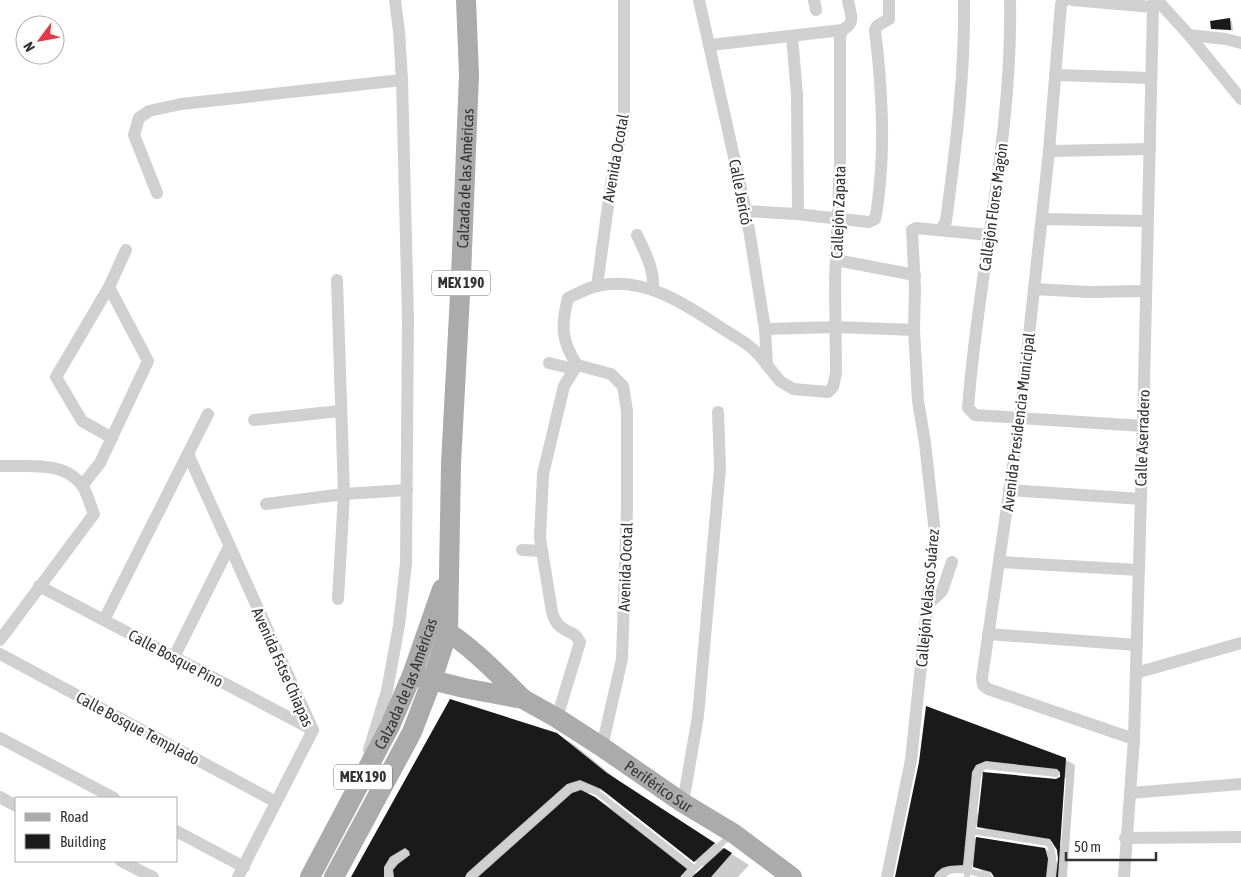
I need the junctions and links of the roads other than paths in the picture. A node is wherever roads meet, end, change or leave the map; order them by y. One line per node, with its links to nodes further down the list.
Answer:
1 (394, 0): 19 (street)
2 (466, 0): 72 (main road, Calzada de las Américas / MEX 190)
3 (624, 0): 36 (street, Avenida Ocotal)
4 (700, 0): 16 (street, Calle Jericó)
5 (848, 0): 12 (street, Callejón Zapata)
6 (889, 0): 27 (street)
7 (964, 0): 29 (street)
8 (1010, 0): 31 (street, Callejón Flores Magón)
9 (1065, 0): 17 (street, Avenida Presidencia Municipal)
10 (1072, 0): 11 (street)
11 (1155, 2): 13 (street); 18 (street, Calle Aserradero)
12 (846, 28): 14 (street); 27 (street, Callejón Zapata)
13 (1189, 35): 15 (street); 20 (street)
14 (792, 36): 16 (street); 25 (street)
15 (1241, 43)
16 (710, 45): 24 (street, Calle Jericó)
17 (1055, 75): 18 (street); 22 (street, Avenida Presidencia Municipal)
18 (1150, 78): 21 (street, Calle Aserradero)
19 (402, 80): 23 (street); 57 (street)
20 (1241, 99)
21 (1150, 149): 22 (street); 28 (street, Calle Aserradero)
22 (1049, 151): 26 (street, Avenida Presidencia Municipal)
23 (157, 193)
24 (746, 211): 25 (street); 42 (street, Calle Jericó)
25 (798, 214): 27 (street)
26 (1042, 218): 28 (street); 38 (street, Avenida Presidencia Municipal)
27 (838, 219): 33 (street, Callejón Zapata)
28 (1147, 221): 40 (street, Calle Aserradero)
29 (941, 230): 31 (street); 34 (street, Callejón Velasco Suárez)
30 (637, 235): 39 (street)
31 (989, 235): 50 (street, Callejón Flores Magón)
32 (126, 250): 37 (street)
33 (836, 260): 34 (street); 41 (street, Callejón Zapata)
34 (915, 275): 43 (street, Callejón Velasco Suárez)
35 (337, 280): 47 (street)
36 (597, 286): 39 (street); 46 (street)
37 (109, 288): 53 (street); 53 (street)
38 (1034, 289): 40 (street); 50 (street, Avenida Presidencia Municipal)
39 (652, 290): 45 (street)
40 (1145, 291): 52 (street, Calle Aserradero)
41 (836, 327): 42 (street); 43 (street); 45 (street, Callejón Zapata)
42 (766, 329): 45 (street, Calle Jericó)
43 (914, 330): 70 (street, Callejón Velasco Suárez)
44 (549, 362): 46 (street)
45 (767, 365)
46 (576, 367): 64 (street); 87 (street, Avenida Ocotal)
47 (340, 411): 51 (street); 59 (street)
48 (718, 412): 95 (street)
49 (208, 414): 54 (street)
50 (1020, 418): 52 (street); 58 (street, Avenida Presidencia Municipal)
51 (254, 420)
52 (1143, 426): 60 (street, Calle Aserradero)
53 (112, 438): 56 (street)
54 (188, 454): 62 (street, Avenida Fstse Chiapas); 71 (street)
55 (0, 466): 56 (street)
56 (82, 486): 68 (street)
57 (406, 490): 59 (street); 89 (street)
58 (1009, 490): 60 (street); 66 (street, Avenida Presidencia Municipal)
59 (344, 494): 61 (street); 69 (street)
60 (1141, 499): 67 (street, Calle Aserradero)
61 (266, 504)
62 (228, 547): 78 (street); 84 (street, Avenida Fstse Chiapas)
63 (522, 550): 64 (street)
64 (542, 551): 83 (street)
65 (952, 562): 70 (street)
66 (999, 562): 67 (street); 73 (street, Avenida Presidencia Municipal)
67 (1139, 570): 76 (street, Calle Aserradero)
68 (39, 586): 71 (street, Calle Bosque Pino); 74 (street)
69 (338, 599)
70 (927, 605): 114 (street, Callejón Velasco Suárez)
71 (104, 620): 78 (street, Calle Bosque Pino)
72 (440, 626): 80 (main road, Calzada de las Américas / MEX 190); 81 (main road, Calzada de las Américas / MEX 190); 82 (main road, Periférico Sur)
73 (988, 634): 76 (street); 86 (street, Avenida Presidencia Municipal)
74 (0, 640)
75 (1241, 643): 79 (street)
76 (1136, 645): 79 (street, Calle Aserradero)
77 (0, 654): 94 (street, Calle Bosque Templado)
78 (174, 656): 84 (street, Calle Bosque Pino)
79 (1136, 673): 86 (street, Calle Aserradero)
80 (412, 675): 81 (main road, Periférico Sur); 89 (main road, Calzada de las Américas / MEX 190)
81 (432, 680): 82 (main road, Periférico Sur); 110 (main road, Calzada de las Américas / MEX 190)
82 (522, 699): 83 (main road, Periférico Sur)
83 (557, 718): 87 (main road, Periférico Sur)
84 (313, 730): 94 (street, Avenida Fstse Chiapas)
85 (0, 738): 92 (street)
86 (1134, 739): 91 (street, Calle Aserradero)
87 (602, 747): 95 (main road, Periférico Sur)
88 (1056, 774): 98 (lane)
89 (360, 782): 109 (main road, Calzada de las Américas / MEX 190)
90 (1241, 784): 91 (street)
91 (1130, 793): 101 (street, Calle Aserradero)
92 (112, 797)
93 (0, 798): 96 (street)
94 (276, 802): 105 (street, Avenida Fstse Chiapas)
95 (683, 803): 99 (main road, Periférico Sur)
96 (15, 806)
97 (178, 832): 105 (street)
98 (971, 832): 106 (lane); 117 (lane)
99 (733, 833): 104 (lane); 107 (main road, Periférico Sur)
100 (1241, 837): 101 (street)
101 (1125, 838): 118 (street, Calle Aserradero)
102 (404, 853): 111 (lane)
103 (123, 862): 108 (street)
104 (694, 868): 112 (lane); 113 (lane)
105 (241, 872)
106 (968, 874): 115 (lane); 116 (lane)
107 (784, 875)
108 (152, 877)
109 (310, 877)
110 (334, 877)
111 (389, 877)
112 (470, 877)
113 (685, 877)
114 (887, 877)
115 (939, 877)
116 (989, 877)
117 (1051, 877)
118 (1124, 877)

